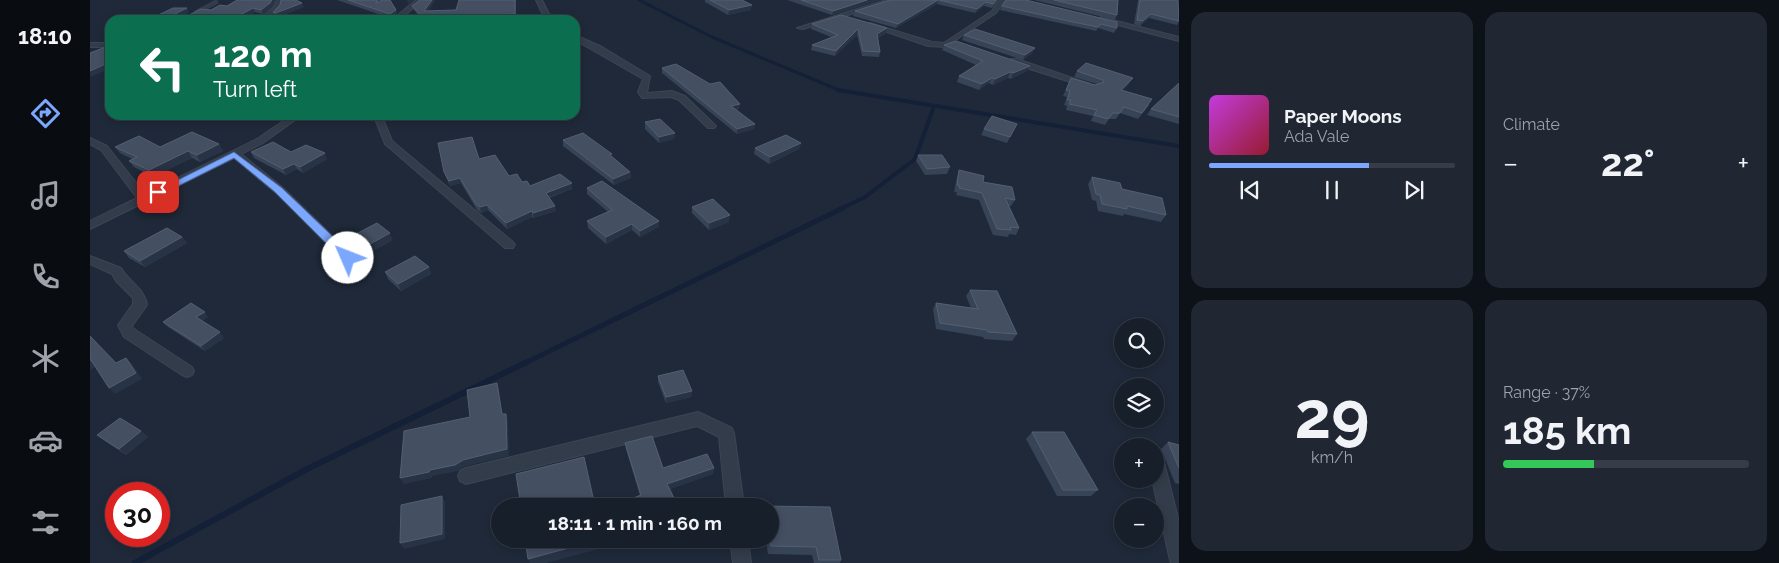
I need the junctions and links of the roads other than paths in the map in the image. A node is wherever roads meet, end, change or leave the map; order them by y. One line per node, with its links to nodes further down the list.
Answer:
1 (280, 0): 8 (street)
2 (420, 0): 9 (street)
3 (539, 0): 10 (street)
4 (893, 0): 11 (street)
5 (1002, 0): 14 (street)
6 (216, 2): 7 (lane)
7 (191, 15)
8 (268, 15)
9 (401, 15)
10 (547, 15)
11 (839, 16): 13 (street); 15 (street)
12 (1096, 18): 16 (street)
13 (854, 20)
14 (865, 23)
15 (801, 28)
16 (1179, 39)
17 (580, 40): 26 (street)
18 (90, 45): 19 (street)
19 (105, 46)
20 (105, 48): 21 (street)
21 (97, 52)
22 (1010, 60): 23 (street)
23 (1095, 87)
24 (291, 120): 28 (street)
25 (379, 120): 31 (street)
26 (711, 126)
27 (91, 141): 29 (street)
28 (234, 154): 29 (street); 32 (street)
29 (143, 199): 30 (street)
30 (90, 225)
31 (509, 245)
32 (348, 258)
33 (90, 260): 34 (street)
34 (187, 371)
35 (466, 476): 37 (street)
36 (1162, 488): 39 (street)
37 (734, 498)
38 (740, 548): 40 (street)
39 (1179, 560)
40 (742, 563)

